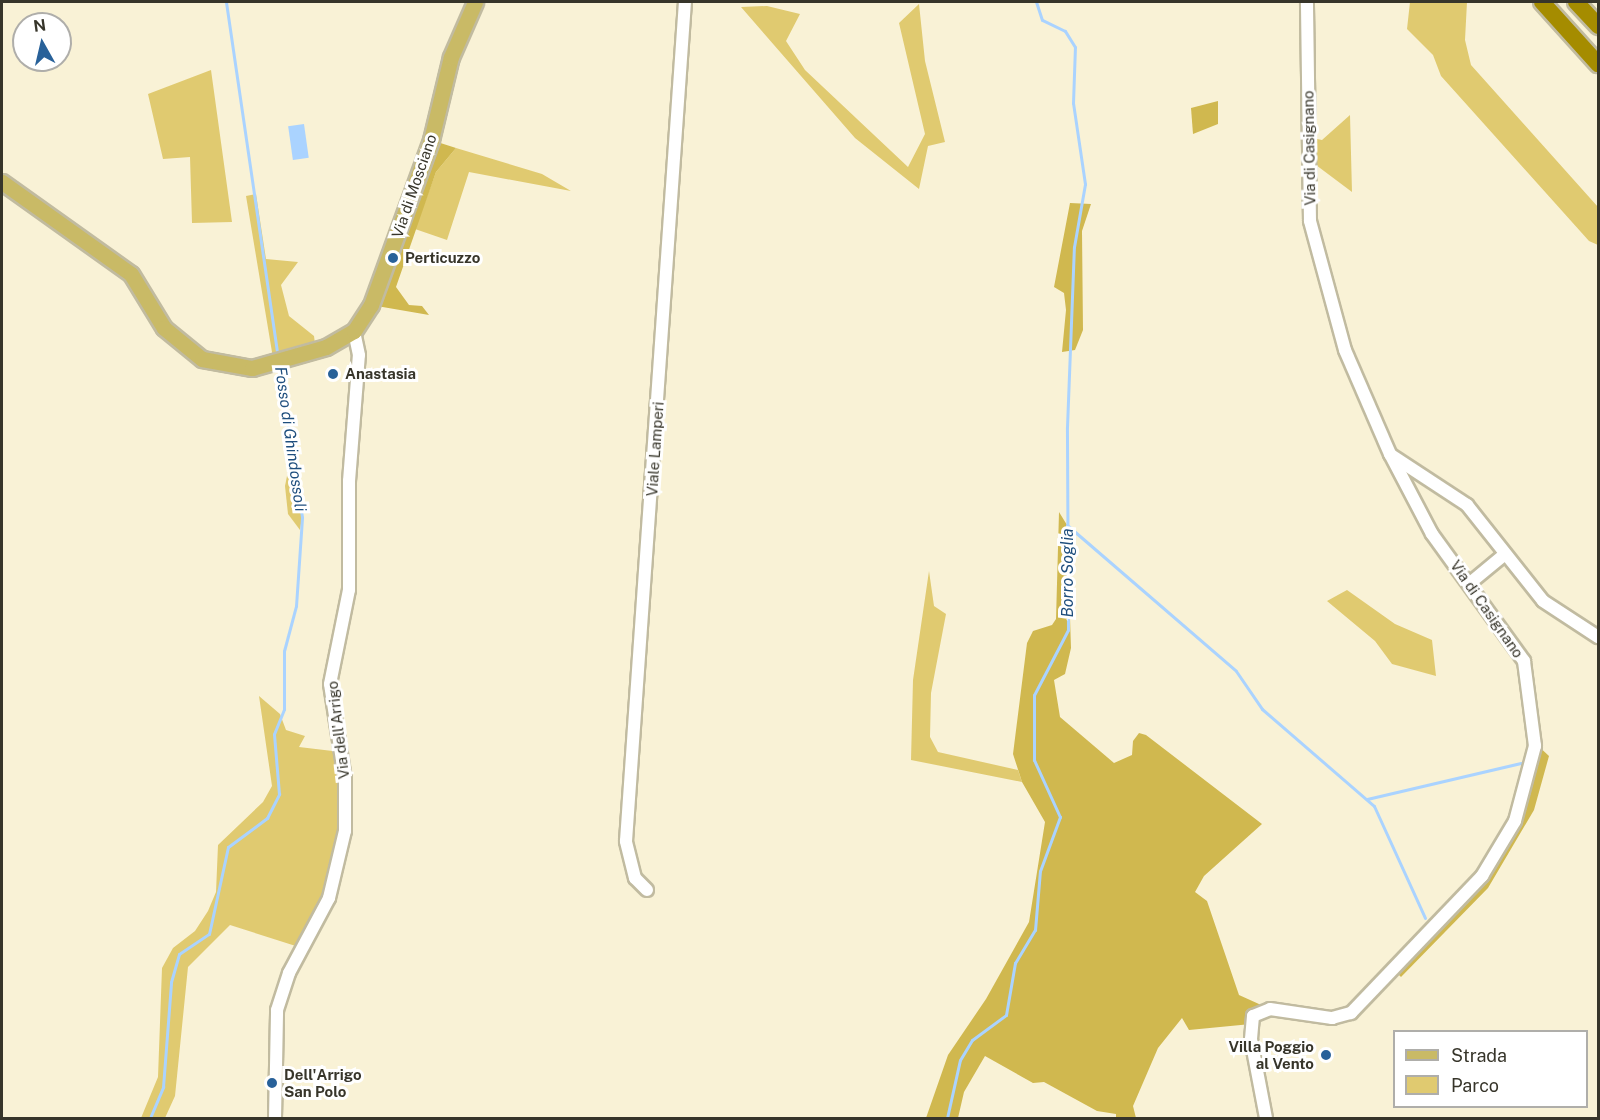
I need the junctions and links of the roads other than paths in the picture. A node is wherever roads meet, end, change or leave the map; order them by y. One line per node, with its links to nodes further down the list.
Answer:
1 (475, 2): 9 (main road, Via di Mosciano)
2 (685, 2): 14 (street, Viale Lamperi)
3 (1307, 2): 10 (street, Via di Casignano)
4 (1542, 2): 7 (highway)
5 (1576, 2): 6 (highway)
6 (1599, 26)
7 (1599, 64)
8 (2, 182): 9 (main road, Via di Mosciano)
9 (354, 331): 15 (street, Via dell'Arrigo)
10 (1390, 454): 11 (street); 12 (street, Via di Casignano)
11 (1505, 554): 12 (street); 13 (street)
12 (1470, 584): 16 (street, Via di Casignano)
13 (1599, 638)
14 (647, 890)
15 (275, 1119)
16 (1266, 1119)

